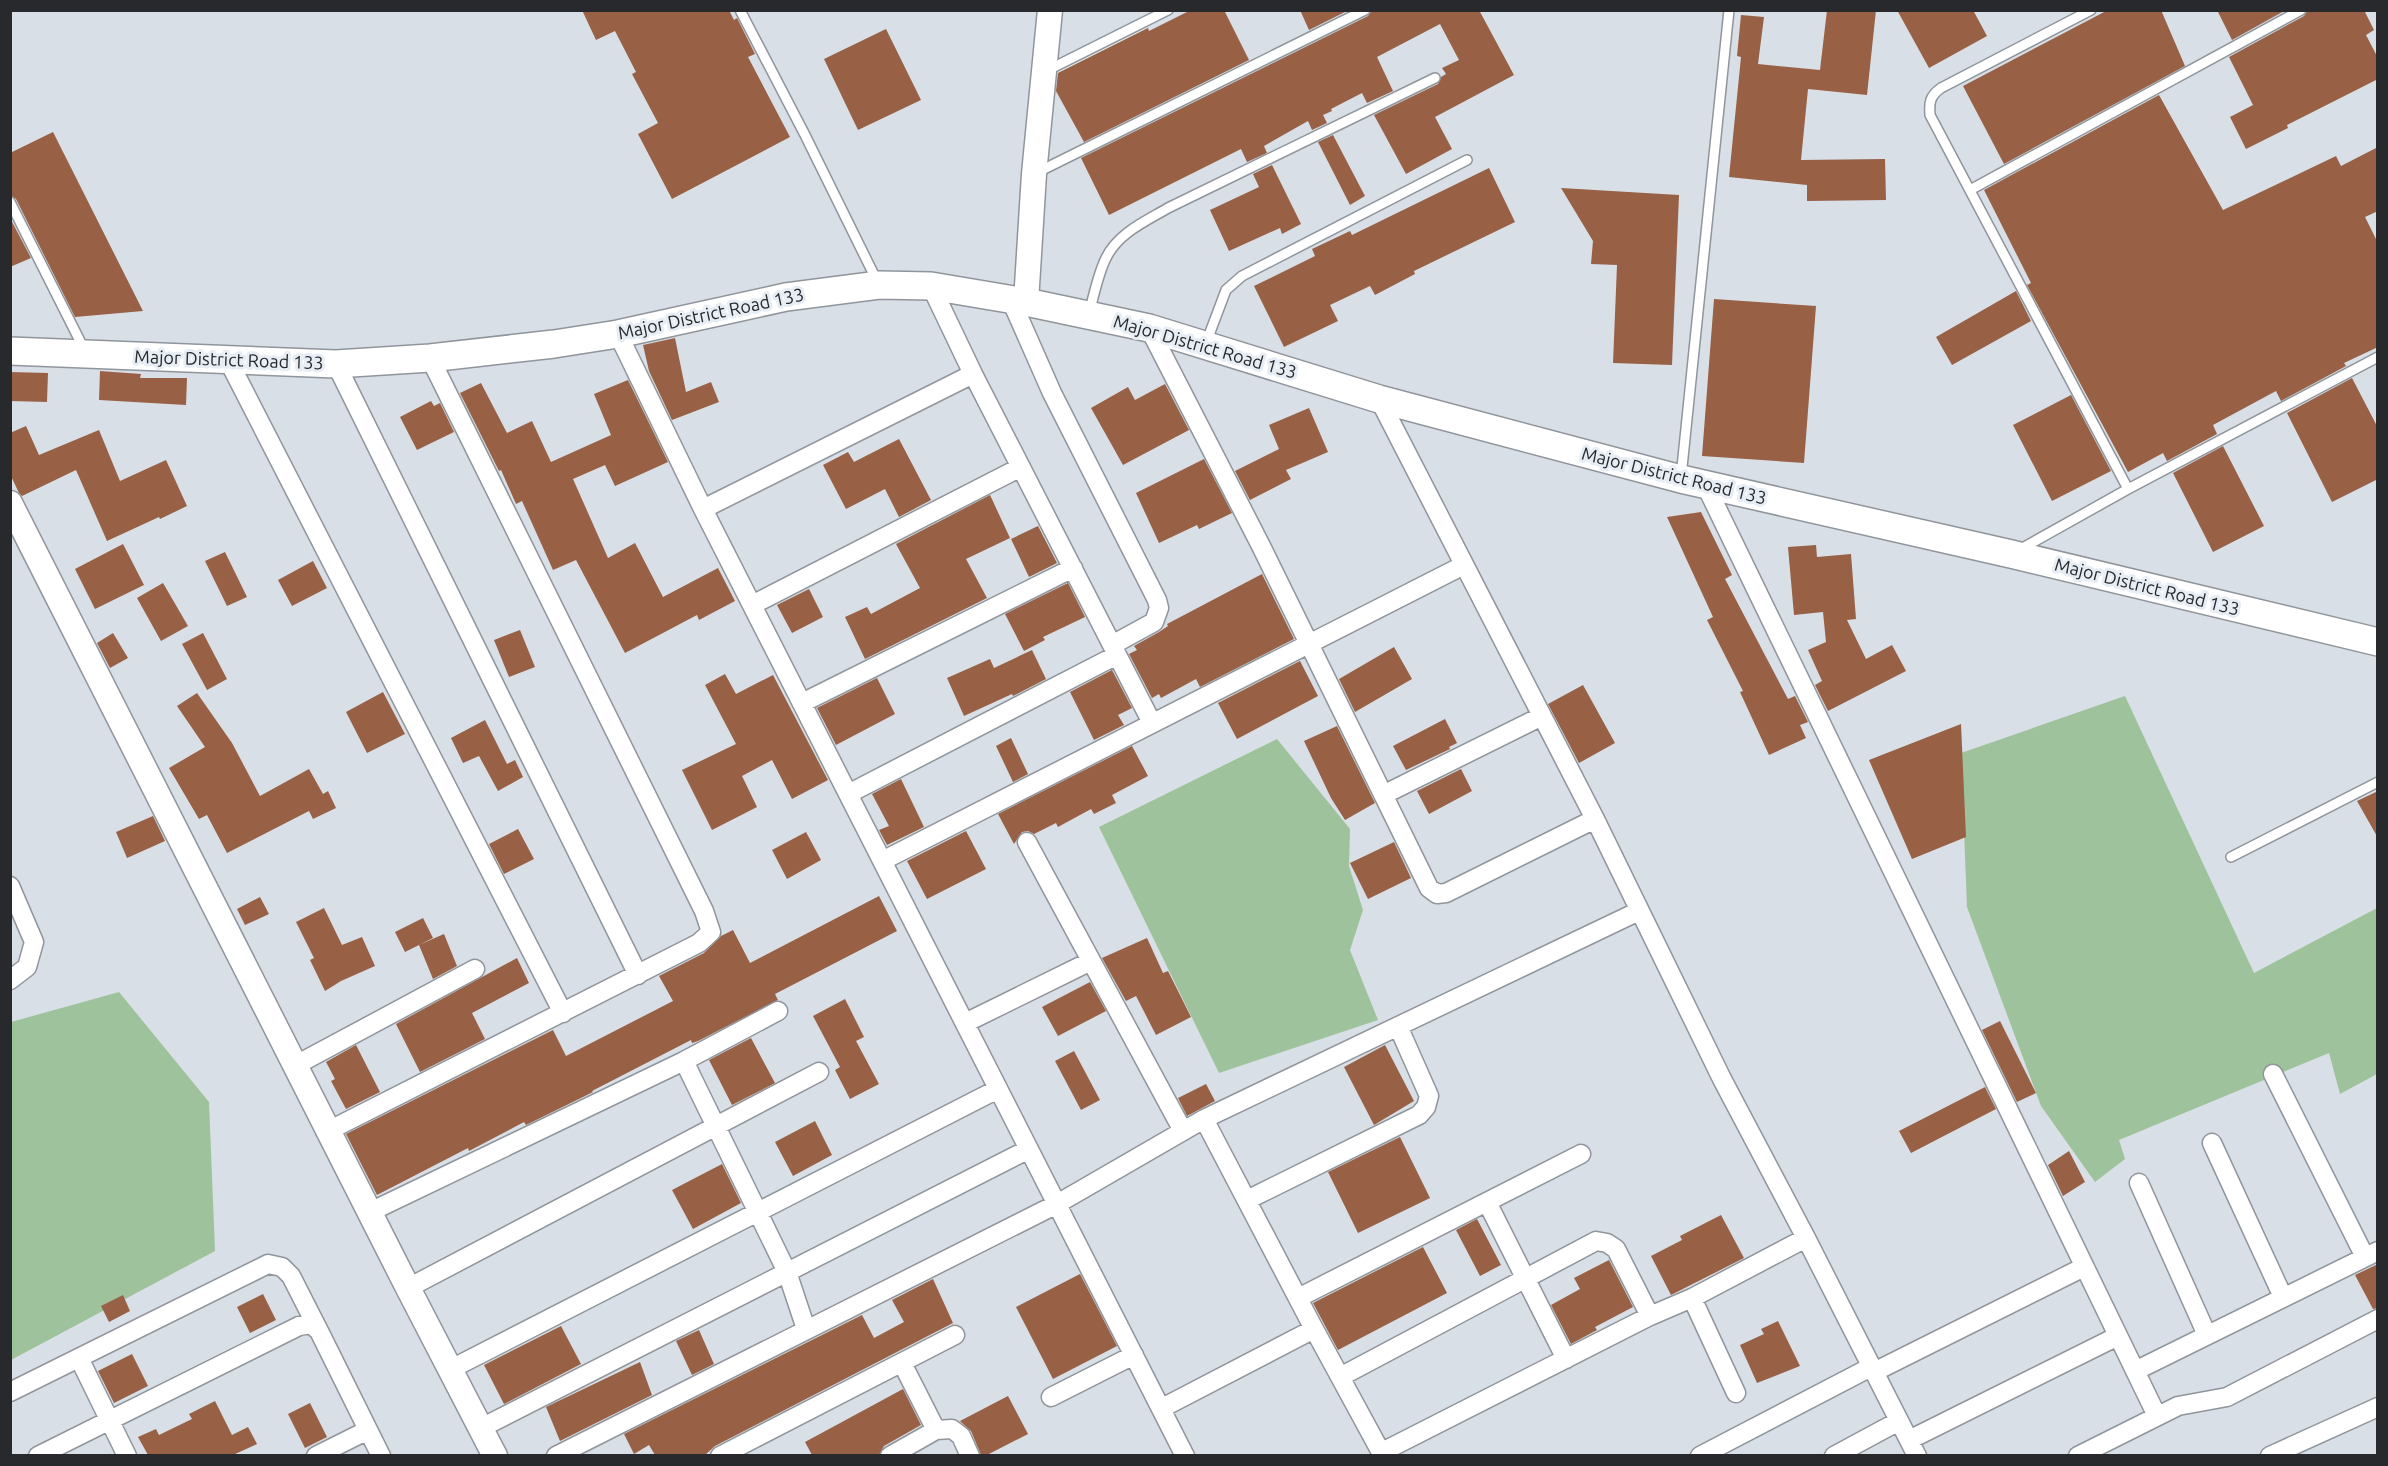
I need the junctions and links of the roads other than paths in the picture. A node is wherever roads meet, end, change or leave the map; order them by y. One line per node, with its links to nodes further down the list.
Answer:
1 (740, 10): 14 (lane)
2 (1050, 10): 8 (street)
3 (1168, 10): 8 (lane)
4 (1365, 10): 11 (lane)
5 (1729, 10): 30 (lane)
6 (2091, 10): 12 (lane)
7 (2301, 10): 12 (lane)
8 (1044, 72): 11 (street)
9 (1435, 78): 17 (lane)
10 (1467, 160): 20 (lane)
11 (1034, 174): 16 (street)
12 (1970, 190): 31 (lane)
13 (10, 202): 22 (lane)
14 (879, 285): 15 (main road, Major District Road 133); 19 (main road, Major District Road 133)
15 (931, 286): 16 (main road, Major District Road 133); 27 (street)
16 (1018, 301): 17 (main road, Major District Road 133); 40 (street)
17 (1088, 315): 18 (main road, Major District Road 133)
18 (1149, 328): 20 (main road, Major District Road 133); 39 (street)
19 (618, 334): 24 (main road, Major District Road 133); 33 (street)
20 (1205, 346): 28 (main road, Major District Road 133)
21 (10, 351): 22 (main road, Major District Road 133)
22 (87, 354): 25 (main road, Major District Road 133)
23 (2378, 357): 31 (lane)
24 (430, 358): 26 (main road, Major District Road 133); 55 (street)
25 (228, 360): 26 (main road, Major District Road 133); 58 (street)
26 (336, 364): 55 (street)
27 (973, 374): 29 (street); 33 (street)
28 (1379, 399): 30 (main road, Major District Road 133); 35 (street)
29 (1021, 467): 36 (street); 37 (street)
30 (1694, 482): 34 (main road, Major District Road 133); 81 (street)
31 (2128, 489): 34 (lane)
32 (10, 503): 62 (street)
33 (704, 509): 37 (street)
34 (2012, 554): 38 (main road, Major District Road 133)
35 (1464, 565): 39 (street); 42 (street)
36 (1072, 568): 40 (street); 41 (street)
37 (752, 605): 41 (street)
38 (2378, 642)
39 (1309, 644): 43 (street); 46 (street)
40 (1115, 650): 43 (street); 45 (street)
41 (802, 703): 45 (street)
42 (1542, 716): 46 (street); 47 (street)
43 (1152, 723): 50 (street)
44 (2378, 782): 49 (lane)
45 (848, 794): 50 (street)
46 (1385, 794): 47 (street)
47 (1595, 819): 52 (street)
48 (1028, 842): 53 (street)
49 (2231, 857)
50 (882, 861): 59 (street)
51 (10, 886): 56 (street)
52 (1639, 911): 60 (street); 79 (street)
53 (1091, 961): 59 (street); 69 (street)
54 (475, 969): 62 (street)
55 (638, 975): 58 (street)
56 (10, 980)
57 (778, 1011): 61 (street)
58 (563, 1013): 68 (street)
59 (965, 1023): 65 (street)
60 (1398, 1026): 66 (street); 74 (street)
61 (684, 1061): 67 (street); 78 (street)
62 (296, 1065): 68 (street)
63 (819, 1072): 67 (street)
64 (2273, 1074): 80 (street)
65 (998, 1089): 71 (street); 77 (street)
66 (1204, 1119): 69 (street); 74 (street)
67 (715, 1127): 77 (street); 84 (street)
68 (328, 1131): 78 (street)
69 (1183, 1131): 76 (street)
70 (2212, 1143): 85 (street)
71 (1029, 1149): 76 (street); 82 (street)
72 (1581, 1155): 75 (street)
73 (2139, 1183): 94 (street)
74 (1247, 1200): 86 (street)
75 (1487, 1202): 83 (street); 86 (street)
76 (1057, 1204): 90 (street); 96 (street)
77 (759, 1211): 82 (street); 100 (street)
78 (370, 1212): 84 (street)
79 (1806, 1238): 87 (street); 101 (street)
80 (2372, 1254): 85 (street)
81 (2084, 1267): 95 (street); 101 (street)
82 (787, 1272): 90 (street); 112 (street)
83 (1526, 1280): 88 (street); 98 (street); 103 (street)
84 (408, 1288): 100 (street)
85 (2283, 1297): 94 (street)
86 (1298, 1298): 91 (street)
87 (1692, 1298): 88 (street); 105 (street)
88 (1650, 1316): 98 (street)
89 (2378, 1319): 109 (street)
90 (806, 1329): 122 (street)
91 (1314, 1329): 103 (street); 108 (street)
92 (319, 1331): 97 (street); 110 (street); 113 (street)
93 (955, 1335): 99 (street)
94 (2207, 1335): 102 (street)
95 (2118, 1336): 102 (street); 115 (street)
96 (1134, 1355): 106 (street); 108 (street)
97 (79, 1358): 104 (street); 110 (street)
98 (1566, 1359): 116 (street)
99 (902, 1363): 114 (street); 123 (street)
100 (451, 1369): 112 (street)
101 (1873, 1369): 111 (street); 127 (street)
102 (2135, 1371): 109 (street)
103 (1340, 1377): 116 (street)
104 (10, 1392)
105 (1736, 1393)
106 (1051, 1397)
107 (2378, 1407): 130 (street)
108 (1162, 1408): 126 (street)
109 (2157, 1416): 129 (street)
110 (110, 1420): 117 (street); 118 (street)
111 (1899, 1421): 115 (street); 128 (street)
112 (481, 1428): 121 (street)
113 (368, 1430): 119 (street); 120 (street)
114 (936, 1431): 124 (street); 125 (street)
115 (1913, 1448)
116 (1383, 1454)
117 (38, 1455)
118 (128, 1455)
119 (316, 1455)
120 (381, 1455)
121 (495, 1455)
122 (556, 1455)
123 (720, 1455)
124 (890, 1455)
125 (970, 1455)
126 (1185, 1455)
127 (1700, 1455)
128 (1834, 1455)
129 (2078, 1455)
130 (2270, 1455)

